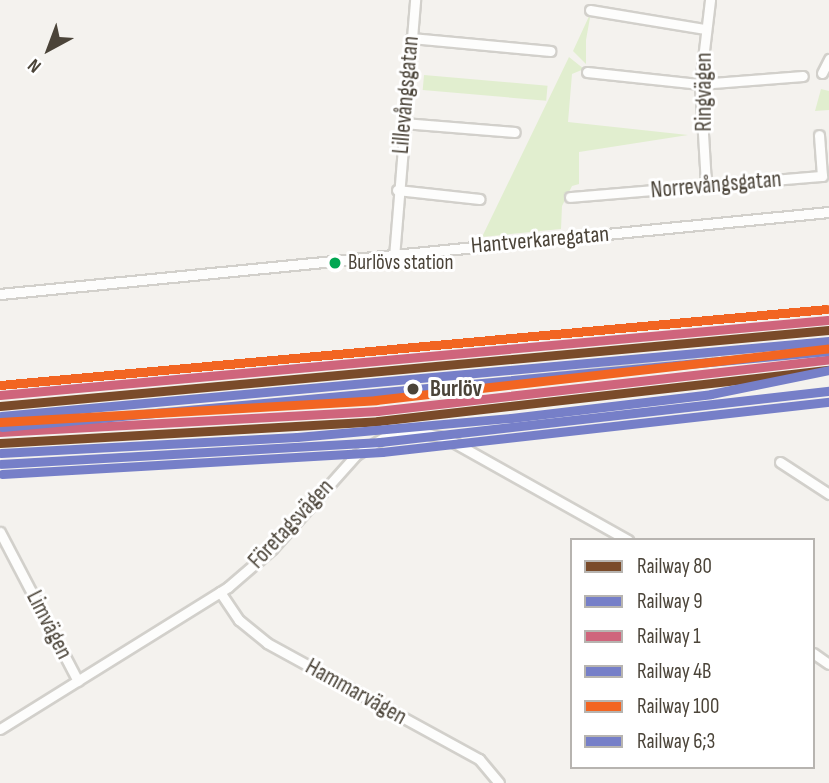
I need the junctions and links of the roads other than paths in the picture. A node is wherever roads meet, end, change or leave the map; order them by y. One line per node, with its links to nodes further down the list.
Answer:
1 (415, 0): 5 (street, Lillevångsgatan)
2 (710, 0): 4 (street, Ringvägen)
3 (590, 10): 4 (street)
4 (705, 29): 11 (street, Ringvägen)
5 (411, 38): 6 (street); 12 (street, Lillevångsgatan)
6 (550, 51)
7 (829, 59): 9 (street)
8 (587, 72): 11 (street)
9 (822, 74)
10 (803, 76): 11 (street)
11 (700, 84): 15 (street, Ringvägen)
12 (402, 123): 13 (street); 16 (street, Lillevångsgatan)
13 (515, 132)
14 (818, 135): 15 (street, Norrevångsgatan)
15 (706, 184): 17 (street, Norrevångsgatan)
16 (397, 190): 18 (street); 20 (street, Lillevångsgatan)
17 (570, 197)
18 (480, 199)
19 (829, 212): 20 (street, Hantverkaregatan)
20 (394, 257): 21 (street, Hantverkaregatan)
21 (0, 294)
22 (780, 462): 23 (street)
23 (829, 494)
24 (0, 532): 27 (street, Limvägen)
25 (624, 538): 26 (street, Företagsvägen)
26 (220, 593): 27 (street, Företagsvägen); 29 (street, Hammarvägen)
27 (78, 681): 28 (street, Företagsvägen)
28 (0, 729)
29 (499, 783)

